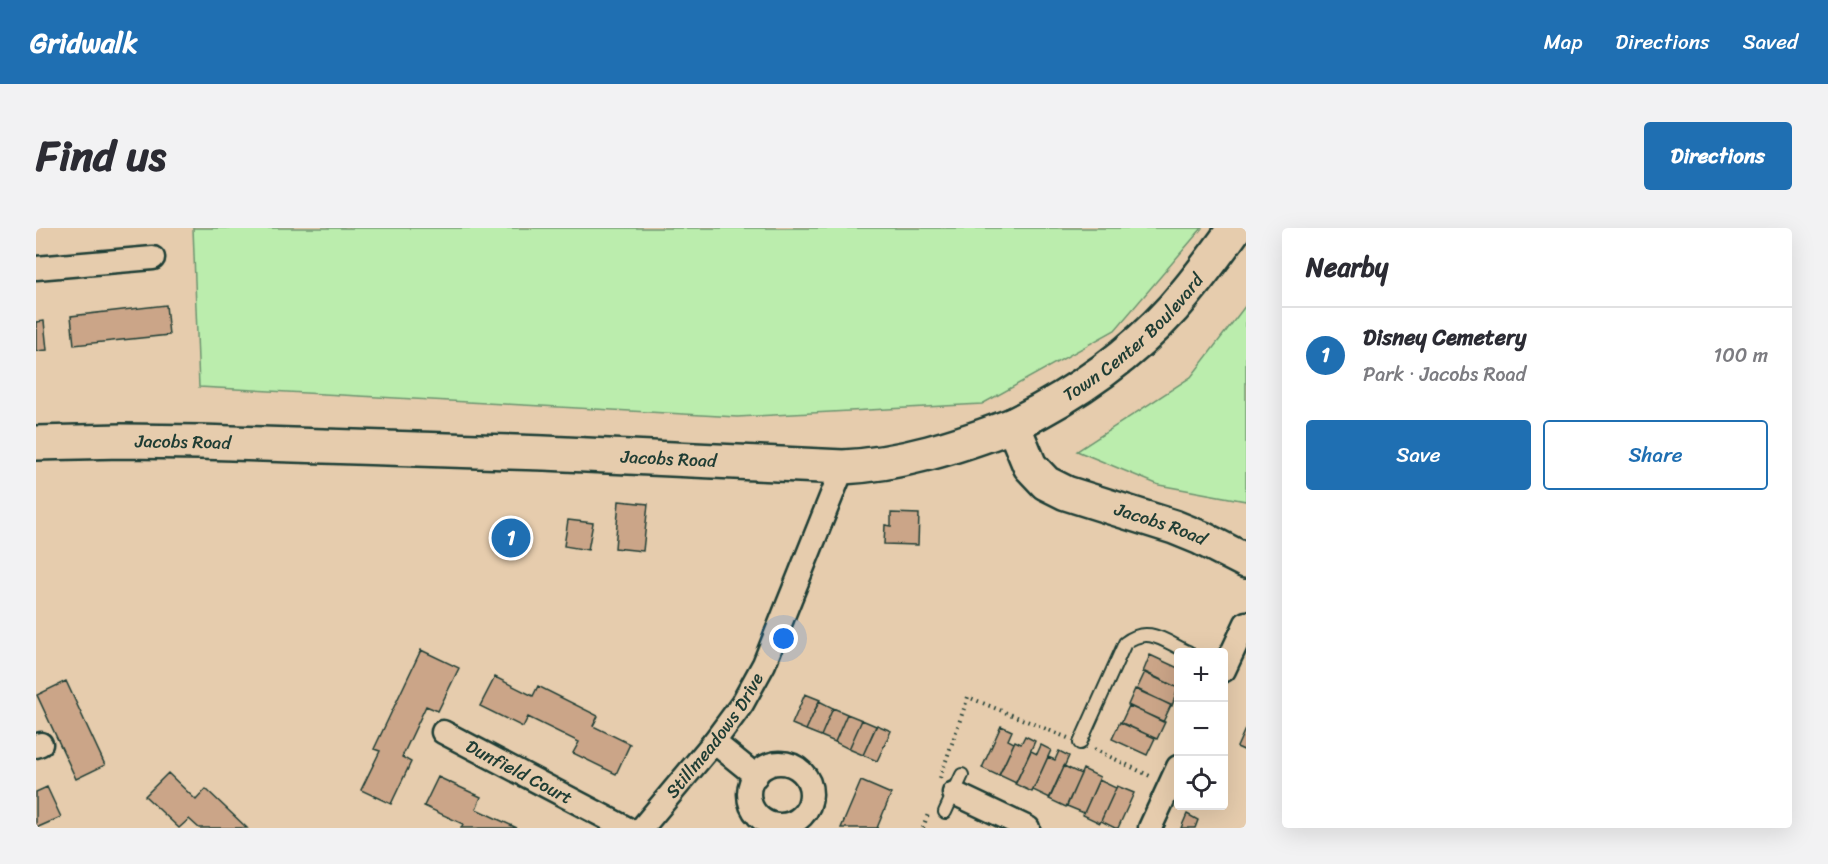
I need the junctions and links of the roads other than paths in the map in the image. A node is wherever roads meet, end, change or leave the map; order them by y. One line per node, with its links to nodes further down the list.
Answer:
1 (1235, 228): 4 (street, Town Center Boulevard)
2 (153, 258): 3 (street)
3 (36, 268)
4 (1013, 425): 6 (street, Jacobs Road); 7 (street, Jacobs Road)
5 (36, 443): 6 (street, Jacobs Road)
6 (843, 467): 12 (street, Stillmeadows Drive)
7 (1246, 561)
8 (1246, 623): 10 (street)
9 (1179, 648): 13 (lane)
10 (1228, 661)
11 (443, 732): 17 (street, Dunfield Court)
12 (714, 742): 14 (street); 18 (street, Stillmeadows Drive)
13 (1080, 743)
14 (756, 776)
15 (1174, 778): 20 (street)
16 (950, 791): 19 (street)
17 (626, 828)
18 (642, 828)
19 (1028, 828)
20 (1150, 828)

